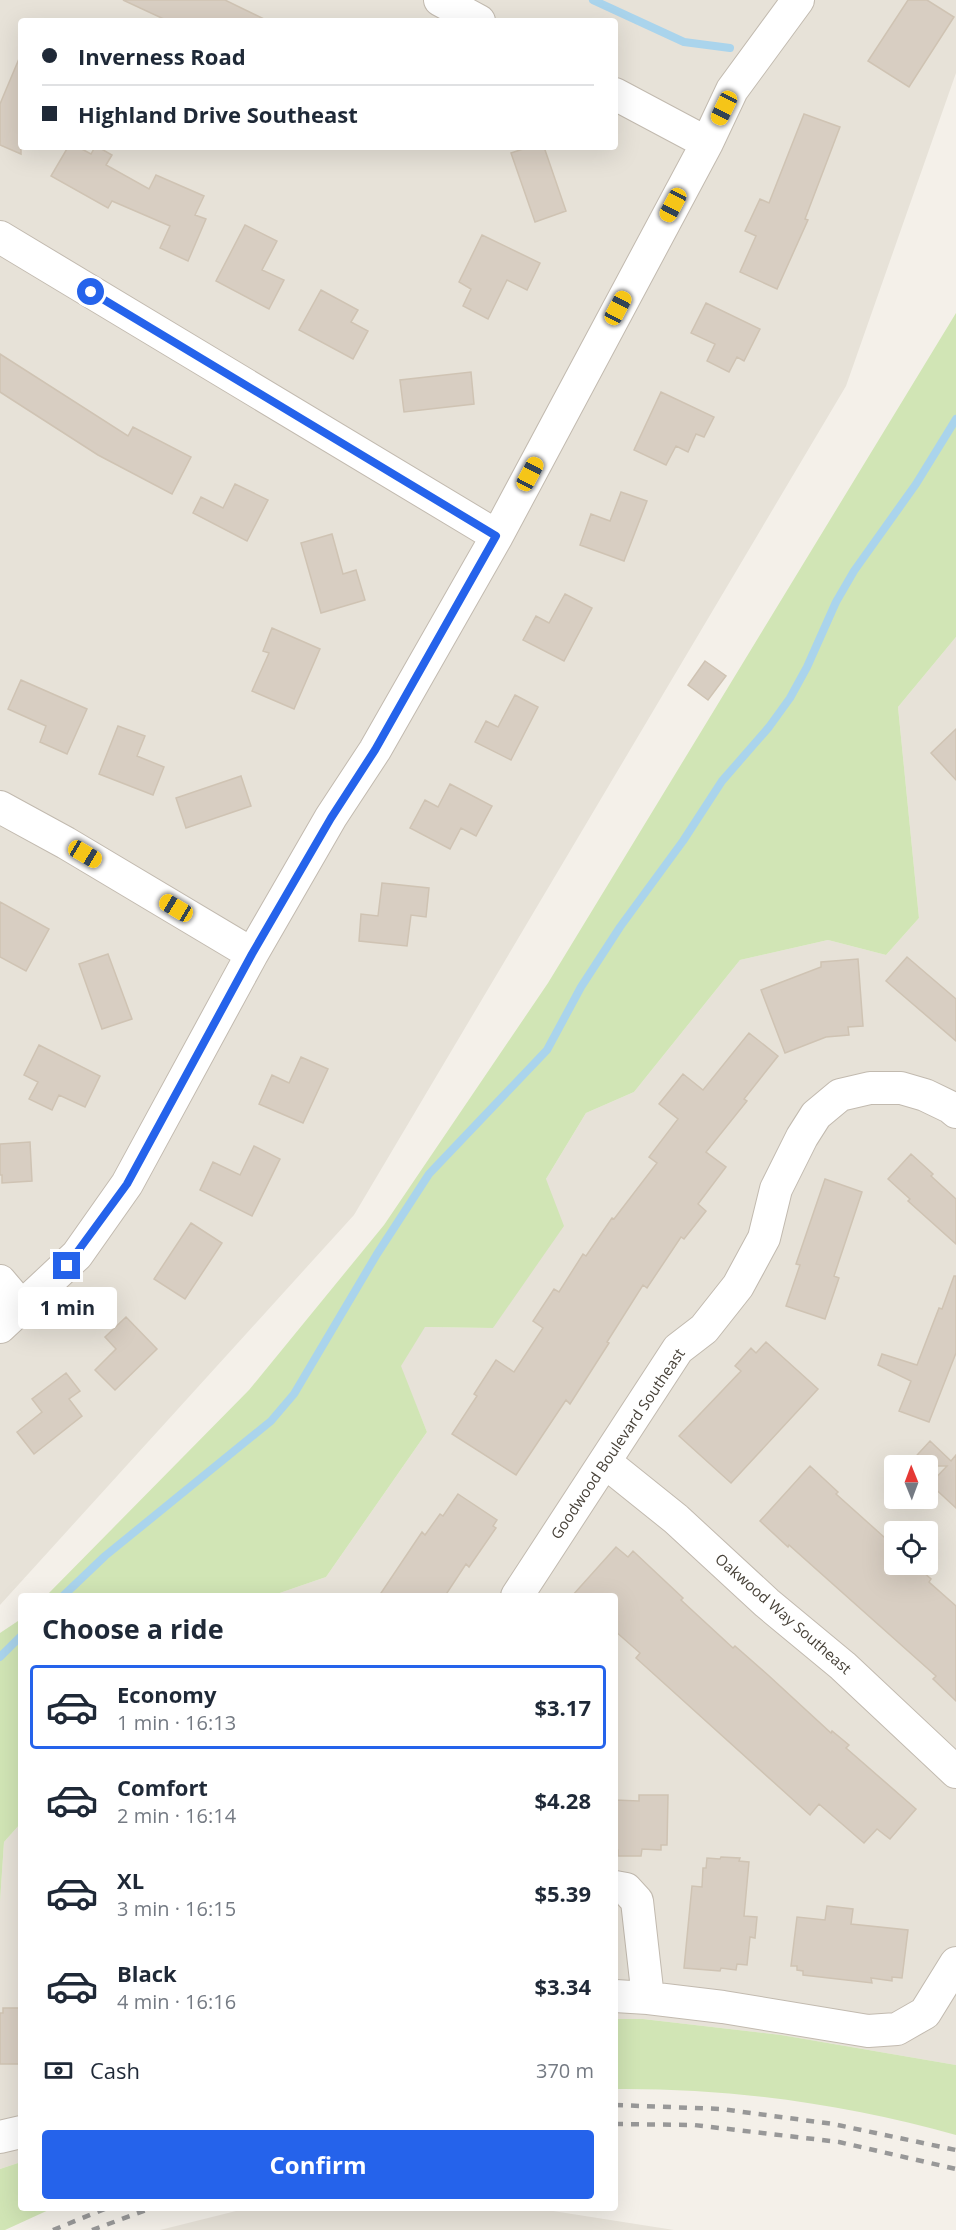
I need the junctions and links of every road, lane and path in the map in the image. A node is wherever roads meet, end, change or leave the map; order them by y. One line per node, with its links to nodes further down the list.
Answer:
1 (440, 0): 3 (street)
2 (798, 0): 5 (street)
3 (473, 18)
4 (618, 96): 5 (street)
5 (707, 143): 7 (street)
6 (0, 237): 7 (street)
7 (496, 536): 9 (street)
8 (0, 807): 9 (street)
9 (252, 954): 12 (street)
10 (956, 1112): 13 (street, Goodwood Boulevard Southeast)
11 (0, 1281): 12 (street)
12 (11, 1317)
13 (605, 1462): 14 (street, Goodwood Boulevard Southeast); 15 (street, Oakwood Way Southeast)
14 (520, 1593)
15 (956, 1772)
16 (618, 1888): 19 (street)
17 (956, 1963): 19 (street)
18 (618, 1996): 19 (street)
19 (648, 1998)
20 (18, 2133): 21 (street)
21 (0, 2138)

